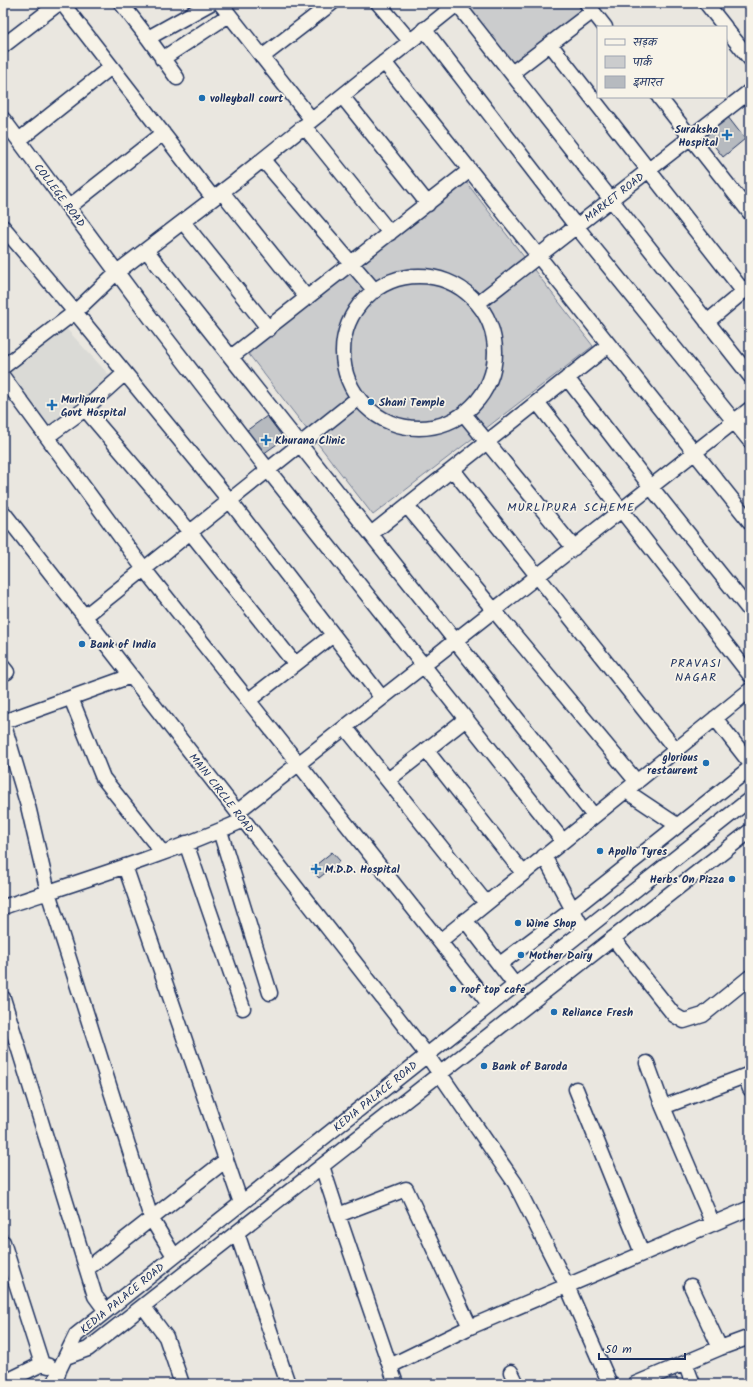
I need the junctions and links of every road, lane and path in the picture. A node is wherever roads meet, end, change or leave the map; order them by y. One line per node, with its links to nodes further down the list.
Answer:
1 (59, 3): 19 (street)
2 (62, 3): 24 (street)
3 (121, 3): 16 (street)
4 (211, 3): 16 (street)
5 (220, 3): 11 (street)
6 (332, 3): 20 (street)
7 (378, 3): 17 (street)
8 (457, 3): 14 (street); 25 (street)
9 (706, 3): 13 (street)
10 (590, 7): 12 (street); 18 (street)
11 (229, 14): 20 (street); 21 (street)
12 (604, 26)
13 (723, 26)
14 (424, 29): 17 (street); 44 (street)
15 (727, 30): 22 (street)
16 (148, 38): 21 (street)
17 (410, 41): 23 (street)
18 (550, 44): 25 (street); 37 (street)
19 (3, 46)
20 (262, 57): 31 (street)
21 (162, 58): 26 (street)
22 (750, 59)
23 (384, 62): 28 (street); 36 (street)
24 (111, 67): 32 (street); 34 (street)
25 (512, 73): 39 (street)
26 (177, 78)
27 (750, 91): 33 (street, MARKET ROAD)
28 (342, 96): 31 (street); 40 (street)
29 (661, 98): 33 (street)
30 (3, 119): 34 (street, COLLEGE ROAD)
31 (308, 123): 35 (street); 46 (street)
32 (163, 133): 38 (street); 41 (street)
33 (691, 137): 37 (street, MARKET ROAD); 42 (street)
34 (19, 140): 41 (street, COLLEGE ROAD)
35 (263, 160): 38 (street); 49 (street)
36 (470, 170): 40 (street); 48 (street)
37 (648, 170): 39 (street, MARKET ROAD); 51 (street)
38 (218, 195): 43 (street); 53 (street)
39 (611, 199): 44 (street, MARKET ROAD); 56 (street)
40 (428, 204): 46 (street)
41 (69, 207): 50 (street, COLLEGE ROAD)
42 (750, 213)
43 (183, 222): 47 (street); 57 (street)
44 (576, 226): 48 (street, MARKET ROAD); 70 (street)
45 (3, 227): 55 (street)
46 (390, 233): 49 (street)
47 (146, 250): 50 (street); 59 (street)
48 (538, 256): 54 (street, MARKET ROAD); 58 (street)
49 (352, 264): 52 (street); 53 (street)
50 (117, 272): 55 (street); 76 (street, COLLEGE ROAD)
51 (747, 288): 56 (street)
52 (375, 291): 54 (street); 65 (street)
53 (307, 298): 57 (street)
54 (478, 302): 69 (street)
55 (75, 312): 60 (street); 61 (street)
56 (707, 322): 62 (street)
57 (269, 328): 59 (street)
58 (609, 345): 64 (street); 75 (street)
59 (231, 358): 74 (street)
60 (3, 367)
61 (126, 373): 67 (street); 79 (street)
62 (750, 376)
63 (3, 377): 71 (street)
64 (567, 378): 66 (street); 78 (street)
65 (358, 398): 69 (street); 74 (street)
66 (537, 402): 73 (street); 81 (street)
67 (86, 409): 71 (street); 84 (street)
68 (750, 409): 70 (street)
69 (464, 414): 73 (street)
70 (735, 421): 72 (street); 75 (street)
71 (48, 436): 87 (street)
72 (750, 441)
73 (487, 442): 77 (street); 86 (street)
74 (300, 444): 76 (street); 85 (street)
75 (695, 453): 78 (street); 83 (street)
76 (268, 470): 79 (street); 95 (street, COLLEGE ROAD)
77 (452, 470): 80 (street); 88 (street)
78 (651, 487): 81 (street); 90 (street)
79 (230, 501): 84 (street); 92 (street)
80 (407, 506): 85 (street); 89 (street)
81 (621, 510): 86 (street); 96 (street)
82 (3, 512): 91 (street, MAIN CIRCLE ROAD)
83 (750, 522)
84 (190, 532): 87 (street); 94 (street)
85 (371, 534): 93 (street)
86 (574, 548): 88 (street)
87 (144, 569): 91 (street); 101 (street)
88 (537, 577): 89 (street); 107 (street)
89 (494, 610): 93 (street); 112 (street)
90 (750, 611)
91 (84, 617): 97 (street, MAIN CIRCLE ROAD)
92 (333, 635): 94 (street); 100 (street)
93 (455, 641): 95 (street); 116 (street)
94 (295, 664): 101 (street)
95 (424, 666): 100 (street); 103 (street, COLLEGE ROAD)
96 (750, 675)
97 (131, 676): 99 (street); 115 (street, MAIN CIRCLE ROAD)
98 (750, 690): 102 (street)
99 (71, 698): 104 (street); 122 (street)
100 (382, 698): 105 (street)
101 (249, 700): 109 (street)
102 (715, 718): 107 (street); 108 (street)
103 (466, 719): 106 (street); 120 (street, COLLEGE ROAD)
104 (3, 722): 126 (street)
105 (345, 727): 109 (street); 111 (street)
106 (426, 750): 111 (street); 125 (street)
107 (676, 750): 112 (street)
108 (750, 763)
109 (299, 764): 115 (street); 133 (street)
110 (750, 768): 117 (street)
111 (388, 780): 127 (street)
112 (637, 782): 113 (street)
113 (626, 791): 116 (street); 117 (street)
114 (750, 799): 131 (street, KEDIA PALACE ROAD)
115 (240, 816): 118 (street); 141 (street, MAIN CIRCLE ROAD)
116 (594, 816): 120 (street)
117 (677, 826): 129 (street)
118 (220, 831): 121 (street); 137 (street)
119 (750, 831): 132 (street, KEDIA PALACE ROAD)
120 (563, 841): 123 (street)
121 (186, 843): 122 (street); 140 (street)
122 (162, 852): 124 (street)
123 (544, 856): 125 (street); 129 (street)
124 (125, 866): 126 (street); 147 (street)
125 (523, 873): 127 (street)
126 (48, 892): 128 (street); 152 (street)
127 (486, 903): 130 (street)
128 (3, 907)
129 (573, 909): 131 (street); 134 (street)
130 (465, 920): 133 (street); 134 (street)
131 (584, 931): 136 (street, KEDIA PALACE ROAD)
132 (613, 938): 135 (street); 143 (street, KEDIA PALACE ROAD)
133 (440, 941): 139 (street)
134 (500, 964): 136 (street)
135 (750, 977)
136 (515, 985): 139 (street, KEDIA PALACE ROAD)
137 (270, 993)
138 (3, 998): 158 (street)
139 (490, 1005): 141 (street, KEDIA PALACE ROAD)
140 (243, 1008)
141 (427, 1055): 143 (street, MAIN CIRCLE ROAD); 149 (street, KEDIA PALACE ROAD)
142 (647, 1063): 146 (street)
143 (440, 1074): 148 (street, KEDIA PALACE ROAD); 159 (street, MAIN CIRCLE ROAD)
144 (748, 1080): 146 (street)
145 (576, 1089): 156 (street)
146 (663, 1106): 153 (street)
147 (226, 1160): 149 (street); 152 (street)
148 (322, 1166): 151 (street); 154 (street, KEDIA PALACE ROAD)
149 (241, 1203): 157 (street, KEDIA PALACE ROAD)
150 (750, 1208): 153 (street)
151 (338, 1215): 163 (street); 169 (street)
152 (151, 1218): 157 (street); 158 (street)
153 (713, 1224): 156 (street)
154 (237, 1232): 161 (street, KEDIA PALACE ROAD); 174 (street)
155 (3, 1242): 168 (street)
156 (642, 1254): 159 (street)
157 (174, 1256): 162 (street, KEDIA PALACE ROAD)
158 (87, 1268): 162 (street)
159 (567, 1286): 163 (street); 176 (street, MAIN CIRCLE ROAD)
160 (691, 1286): 165 (street)
161 (143, 1306): 166 (street, KEDIA PALACE ROAD); 173 (street)
162 (106, 1311): 166 (street, KEDIA PALACE ROAD)
163 (470, 1327): 169 (street)
164 (749, 1339): 165 (street)
165 (720, 1348): 167 (street)
166 (66, 1357): 170 (street)
167 (685, 1363): 177 (street); 178 (street)
168 (42, 1364): 170 (street); 171 (street)
169 (390, 1366): 175 (street)
170 (59, 1370): 172 (street)
171 (3, 1383)
172 (55, 1384)
173 (182, 1384)
174 (288, 1384)
175 (396, 1384)
176 (610, 1384)
177 (635, 1384)
178 (694, 1384)

